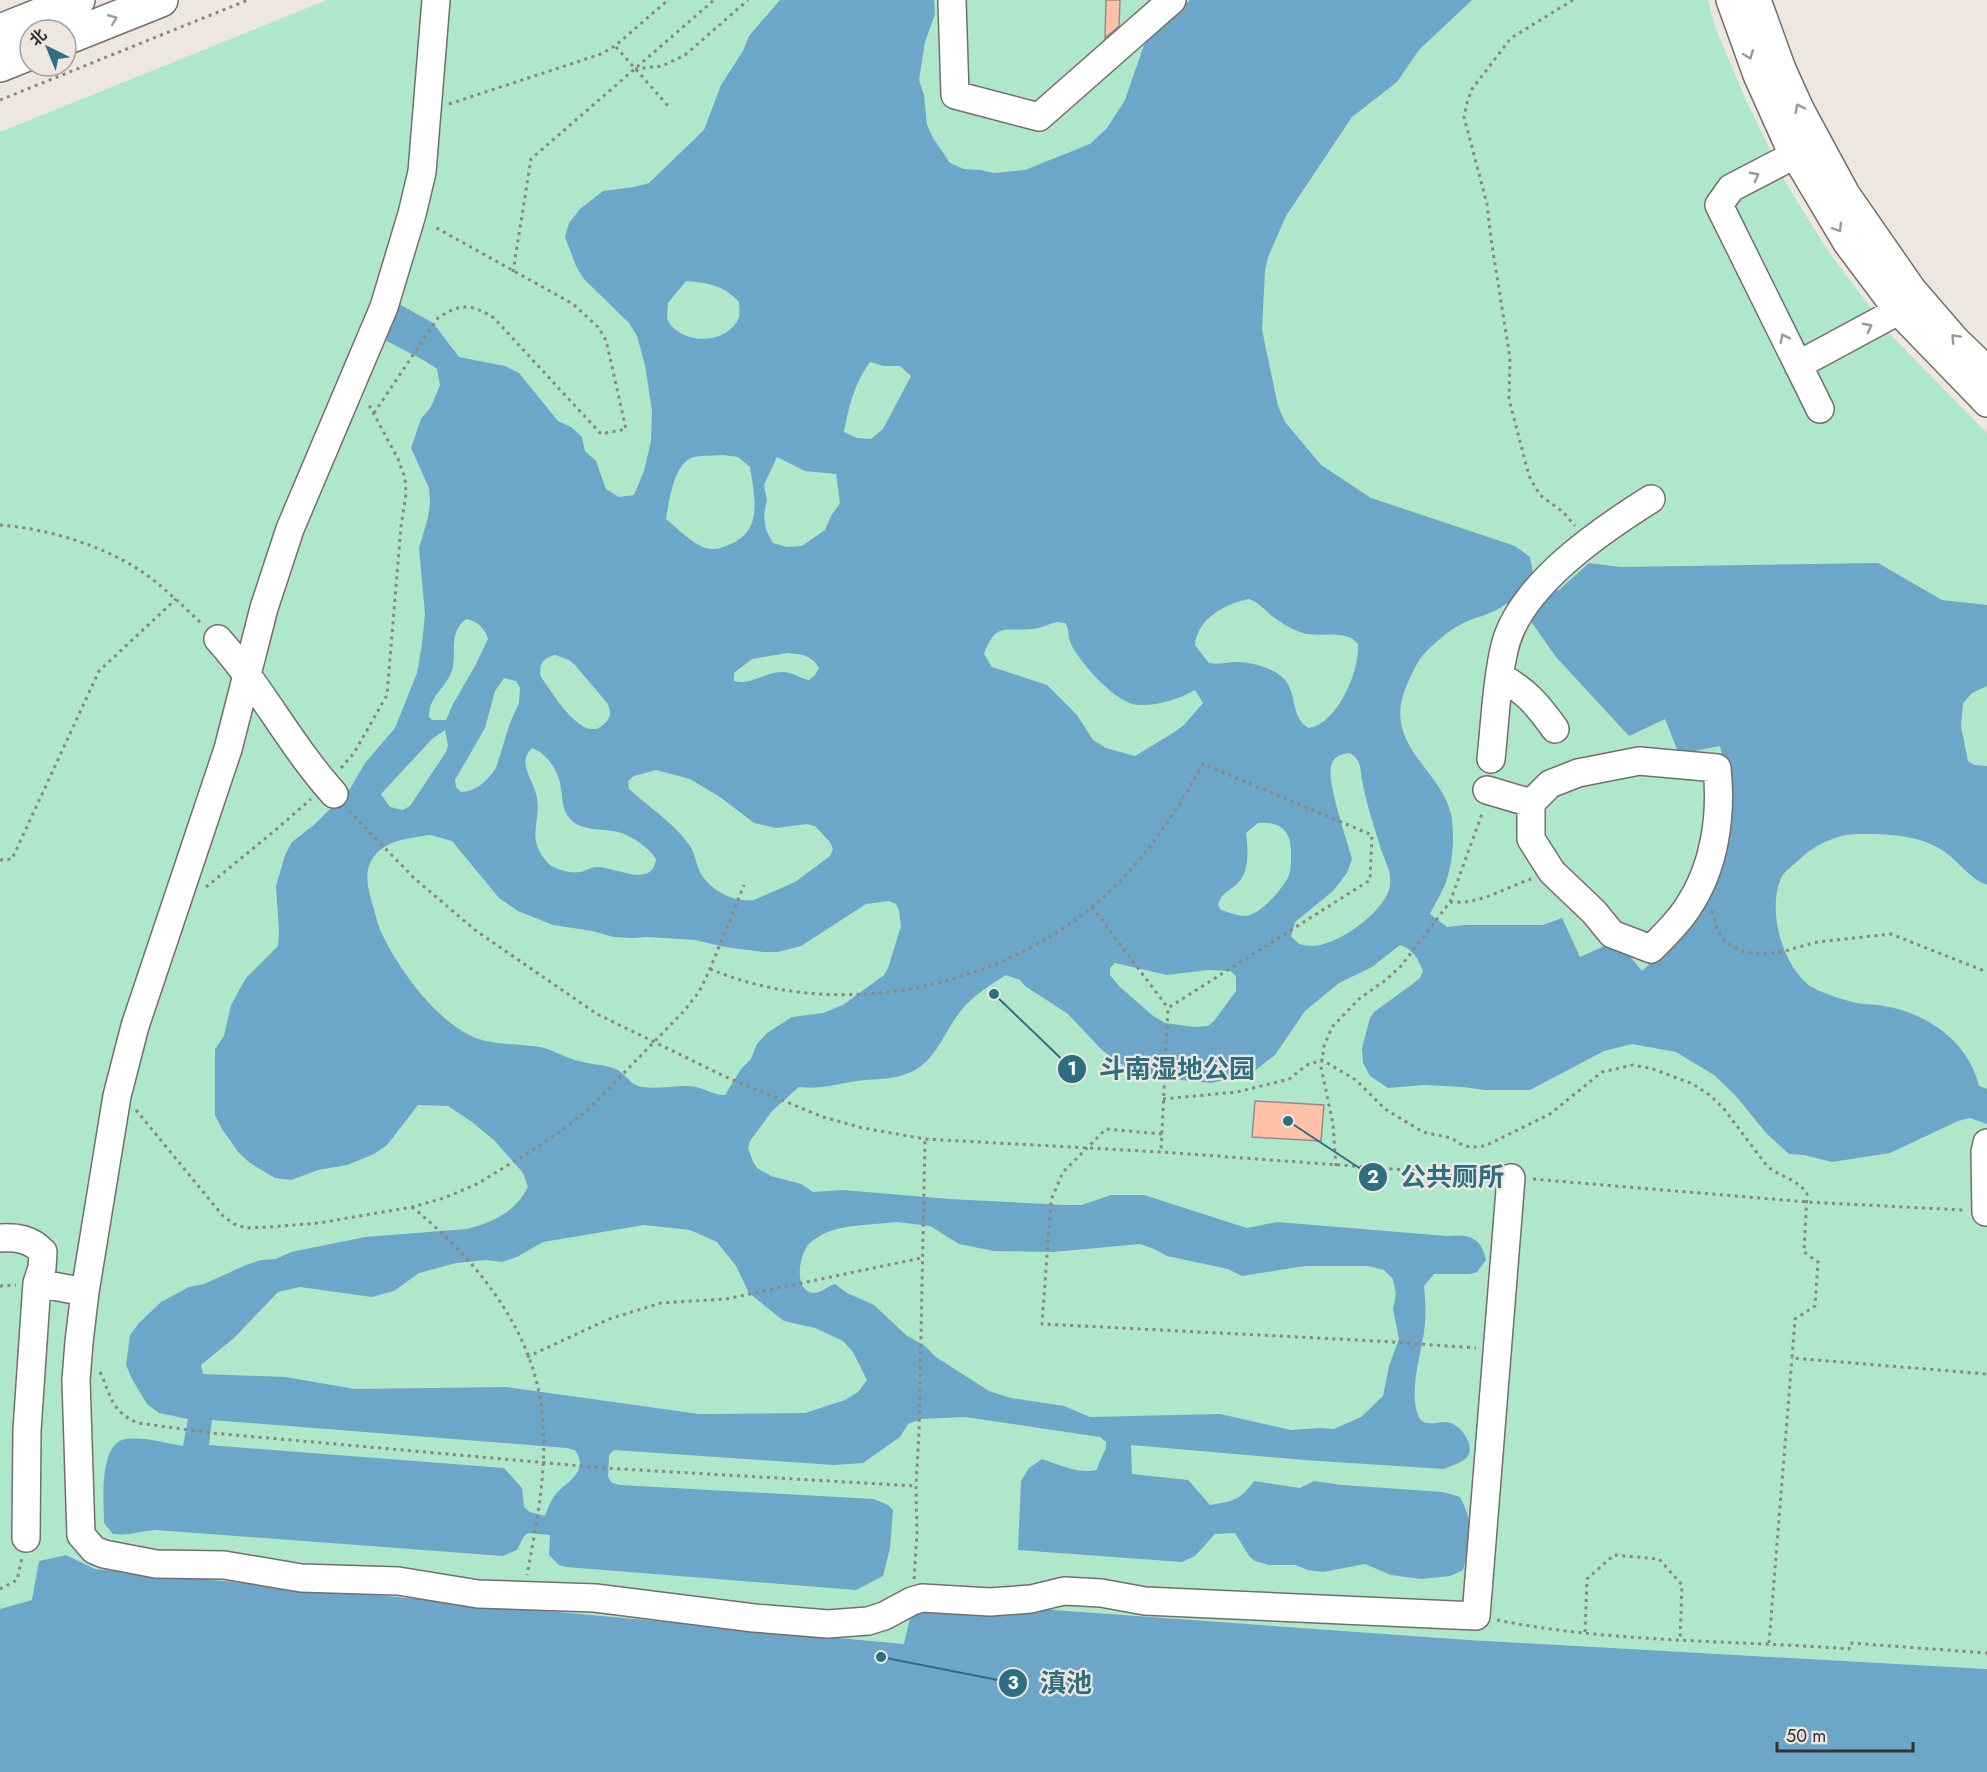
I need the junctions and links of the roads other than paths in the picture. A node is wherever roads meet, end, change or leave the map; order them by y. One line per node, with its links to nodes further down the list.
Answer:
1 (78, 0): 8 (main road)
2 (161, 0): 9 (main road, one-way to 2)
3 (436, 0): 20 (street)
4 (952, 0): 5 (street)
5 (1173, 0)
6 (1730, 0): 12 (street, one-way to 12)
7 (1757, 0): 12 (street, one-way to 7)
8 (0, 31)
9 (78, 33)
10 (18, 57): 11 (main road)
11 (0, 65)
12 (1806, 149): 13 (street); 14 (street, one-way to 12)
13 (1908, 303): 14 (street, one-way to 13); 15 (street, one-way to 13); 16 (street)
14 (1798, 364): 17 (street)
15 (1987, 385)
16 (1987, 403)
17 (1820, 409)
18 (1651, 499): 21 (street)
19 (218, 639): 20 (street)
20 (243, 669): 24 (street); 32 (street)
21 (1501, 677): 22 (street); 23 (street)
22 (1555, 729)
23 (1491, 759)
24 (330, 790)
25 (1487, 790): 26 (street)
26 (1531, 803): 26 (street)
27 (1987, 1143): 29 (street)
28 (1511, 1178): 32 (street)
29 (1986, 1212)
30 (0, 1238): 31 (street)
31 (43, 1284): 32 (street); 33 (street)
32 (85, 1292)
33 (26, 1538)

